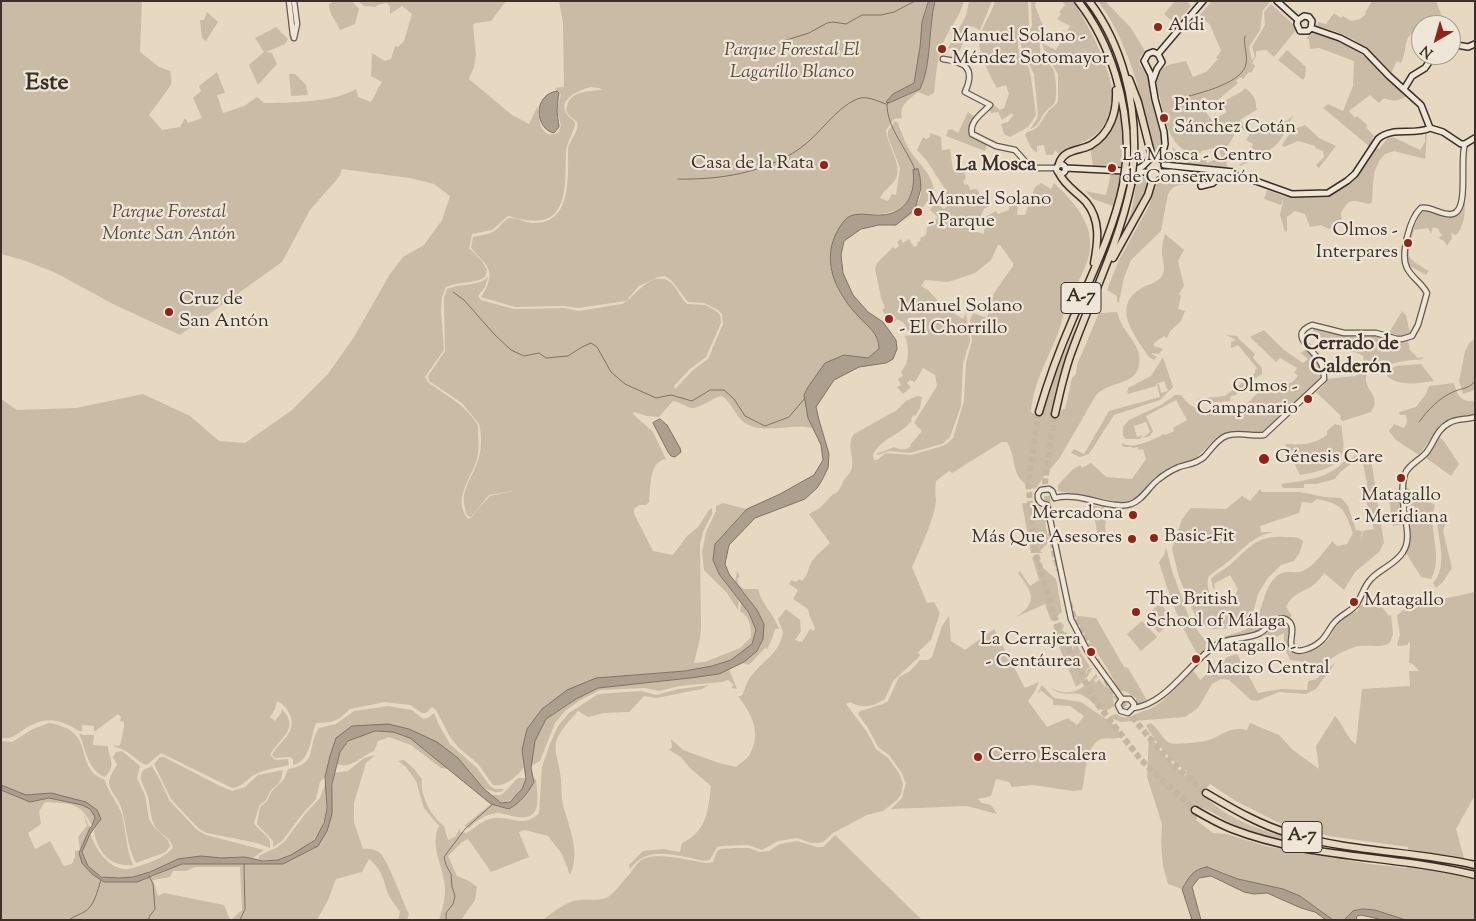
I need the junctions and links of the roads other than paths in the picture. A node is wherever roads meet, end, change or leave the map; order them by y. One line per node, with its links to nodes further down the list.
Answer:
1 (289, 1): 2 (street)
2 (294, 1)
3 (1078, 1): 17 (highway, A-7)
4 (1089, 1): 11 (highway, A-7)
5 (1203, 1): 12 (main road)
6 (1277, 1): 7 (main road)
7 (1298, 20): 8 (main road); 8 (main road)
8 (1311, 28): 19 (main road)
9 (1475, 44): 10 (main road)
10 (1461, 46)
11 (1116, 48): 23 (highway); 34 (highway, A-7, bridge)
12 (1158, 54): 15 (main road); 16 (main road)
13 (943, 59): 26 (street)
14 (1427, 65): 19 (main road)
15 (1148, 68): 16 (main road); 18 (main road)
16 (1157, 69): 18 (main road)
17 (1115, 77): 26 (highway); 33 (highway, A-7, bridge)
18 (1153, 85): 24 (main road)
19 (1404, 89): 20 (main road)
20 (1430, 128): 22 (main road); 29 (main road)
21 (1475, 138): 22 (main road)
22 (1465, 144): 38 (street)
23 (1152, 157): 24 (main road); 25 (main road)
24 (1160, 159): 27 (main road)
25 (1146, 163): 27 (main road); 28 (main road)
26 (1060, 168): 28 (main road); 33 (highway)
27 (1159, 170): 28 (main road); 29 (main road); 30 (main road); 31 (main road); 34 (highway)
28 (1133, 171)
29 (1235, 175): 31 (main road)
30 (1210, 177)
31 (1219, 178): 32 (main road)
32 (1201, 186)
33 (1090, 277): 35 (highway, A-7)
34 (1099, 280): 36 (highway, A-7)
35 (1040, 412)
36 (1055, 414)
37 (1475, 417): 41 (street)
38 (1055, 498): 39 (street); 39 (street)
39 (1047, 505): 40 (street)
40 (1122, 699): 41 (street); 41 (street)
41 (1133, 708)
42 (1206, 793): 44 (highway, A-7)
43 (1194, 810): 44 (highway, A-7)
44 (1407, 858): 45 (highway, A-7); 46 (highway, A-7)
45 (1475, 865)
46 (1475, 874)

